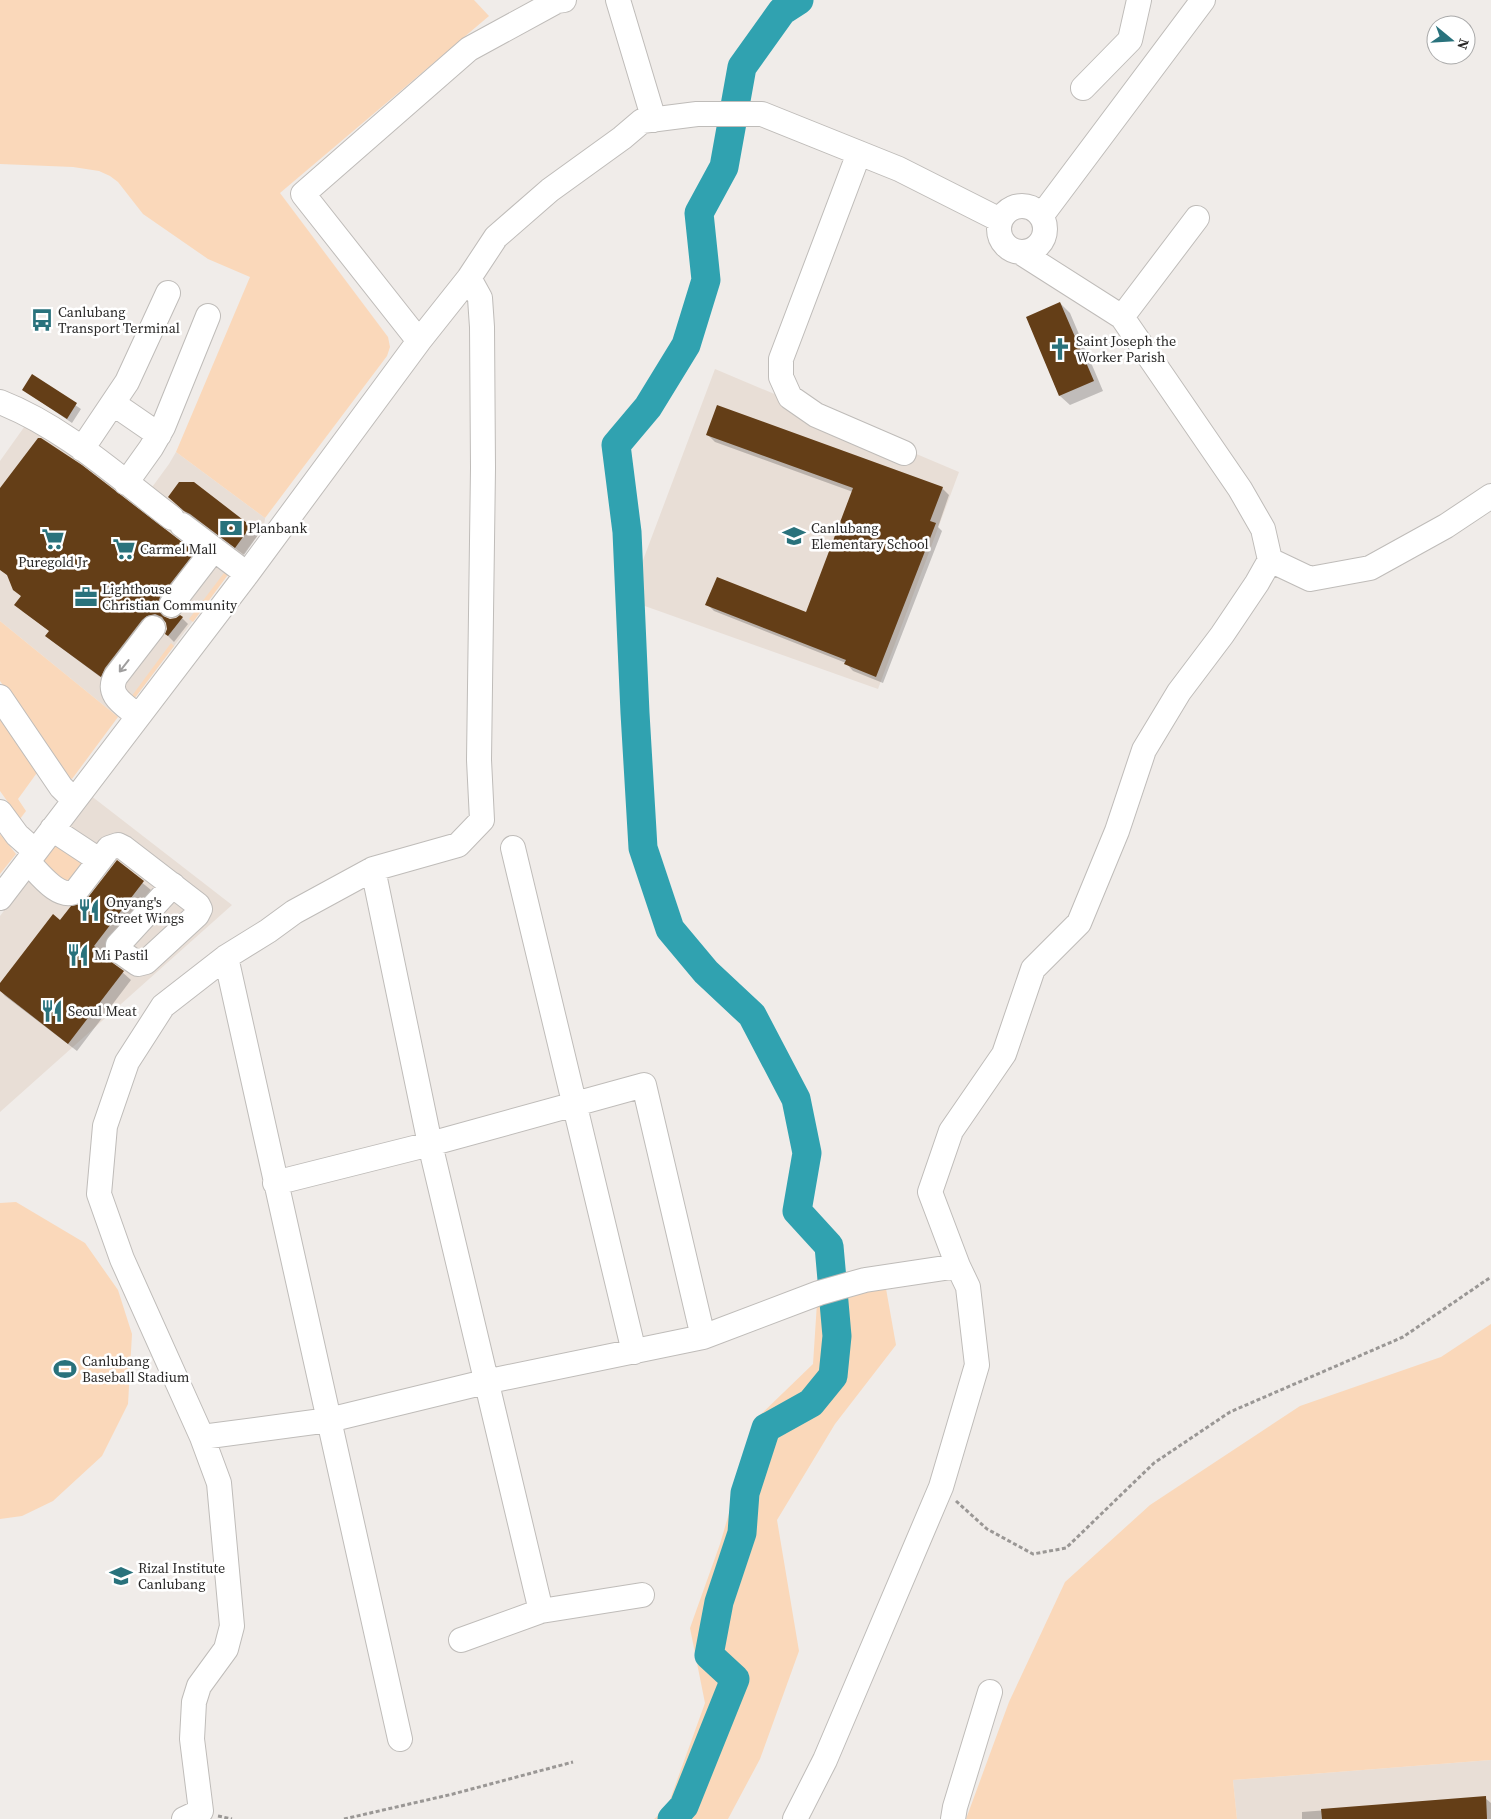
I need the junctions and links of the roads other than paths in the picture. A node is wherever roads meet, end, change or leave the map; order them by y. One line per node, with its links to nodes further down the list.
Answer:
1 (564, 0): 18 (street)
2 (618, 0): 8 (street)
3 (1139, 0): 5 (street)
4 (1202, 0): 6 (street)
5 (1130, 40): 6 (street); 7 (street)
6 (1152, 68): 10 (street)
7 (1082, 88)
8 (654, 120): 9 (street); 14 (street)
9 (859, 153): 12 (street); 23 (street)
10 (1042, 216): 12 (street); 13 (street)
11 (1197, 218): 17 (street)
12 (1000, 220): 13 (street)
13 (1023, 254): 17 (street)
14 (470, 278): 18 (street); 39 (street)
15 (168, 293): 20 (street)
16 (208, 316): 21 (street)
17 (1122, 317): 27 (street)
18 (419, 341): 28 (street)
19 (0, 402): 22 (street)
20 (114, 404): 21 (street); 22 (street)
21 (159, 435): 24 (street)
22 (82, 449): 24 (street)
23 (904, 453)
24 (126, 483): 26 (street)
25 (1491, 496): 27 (street)
26 (214, 549): 28 (street); 29 (street)
27 (1270, 560): 46 (street)
28 (246, 574): 32 (street)
29 (170, 605)
30 (153, 628): 32 (street, one-way to 32)
31 (0, 697): 33 (street)
32 (138, 716): 33 (street)
33 (74, 800): 35 (street)
34 (0, 812): 37 (street)
35 (52, 829): 37 (street); 38 (street)
36 (513, 848): 43 (street)
37 (32, 856): 38 (street); 41 (street)
38 (99, 860): 40 (street)
39 (373, 869): 42 (street); 44 (street)
40 (172, 885)
41 (0, 898)
42 (226, 957): 45 (street); 51 (street)
43 (574, 1104): 44 (street); 47 (street); 48 (street)
44 (430, 1144): 45 (street); 49 (street)
45 (275, 1183): 50 (street)
46 (958, 1266): 47 (street); 58 (street)
47 (703, 1337): 48 (street)
48 (634, 1352): 49 (street)
49 (485, 1382): 50 (street); 53 (street)
50 (329, 1420): 51 (street); 56 (street)
51 (202, 1437): 57 (street)
52 (642, 1595): 53 (street)
53 (541, 1611): 54 (street)
54 (462, 1640)
55 (990, 1692): 59 (street)
56 (400, 1739)
57 (195, 1816)
58 (795, 1819)
59 (953, 1819)

